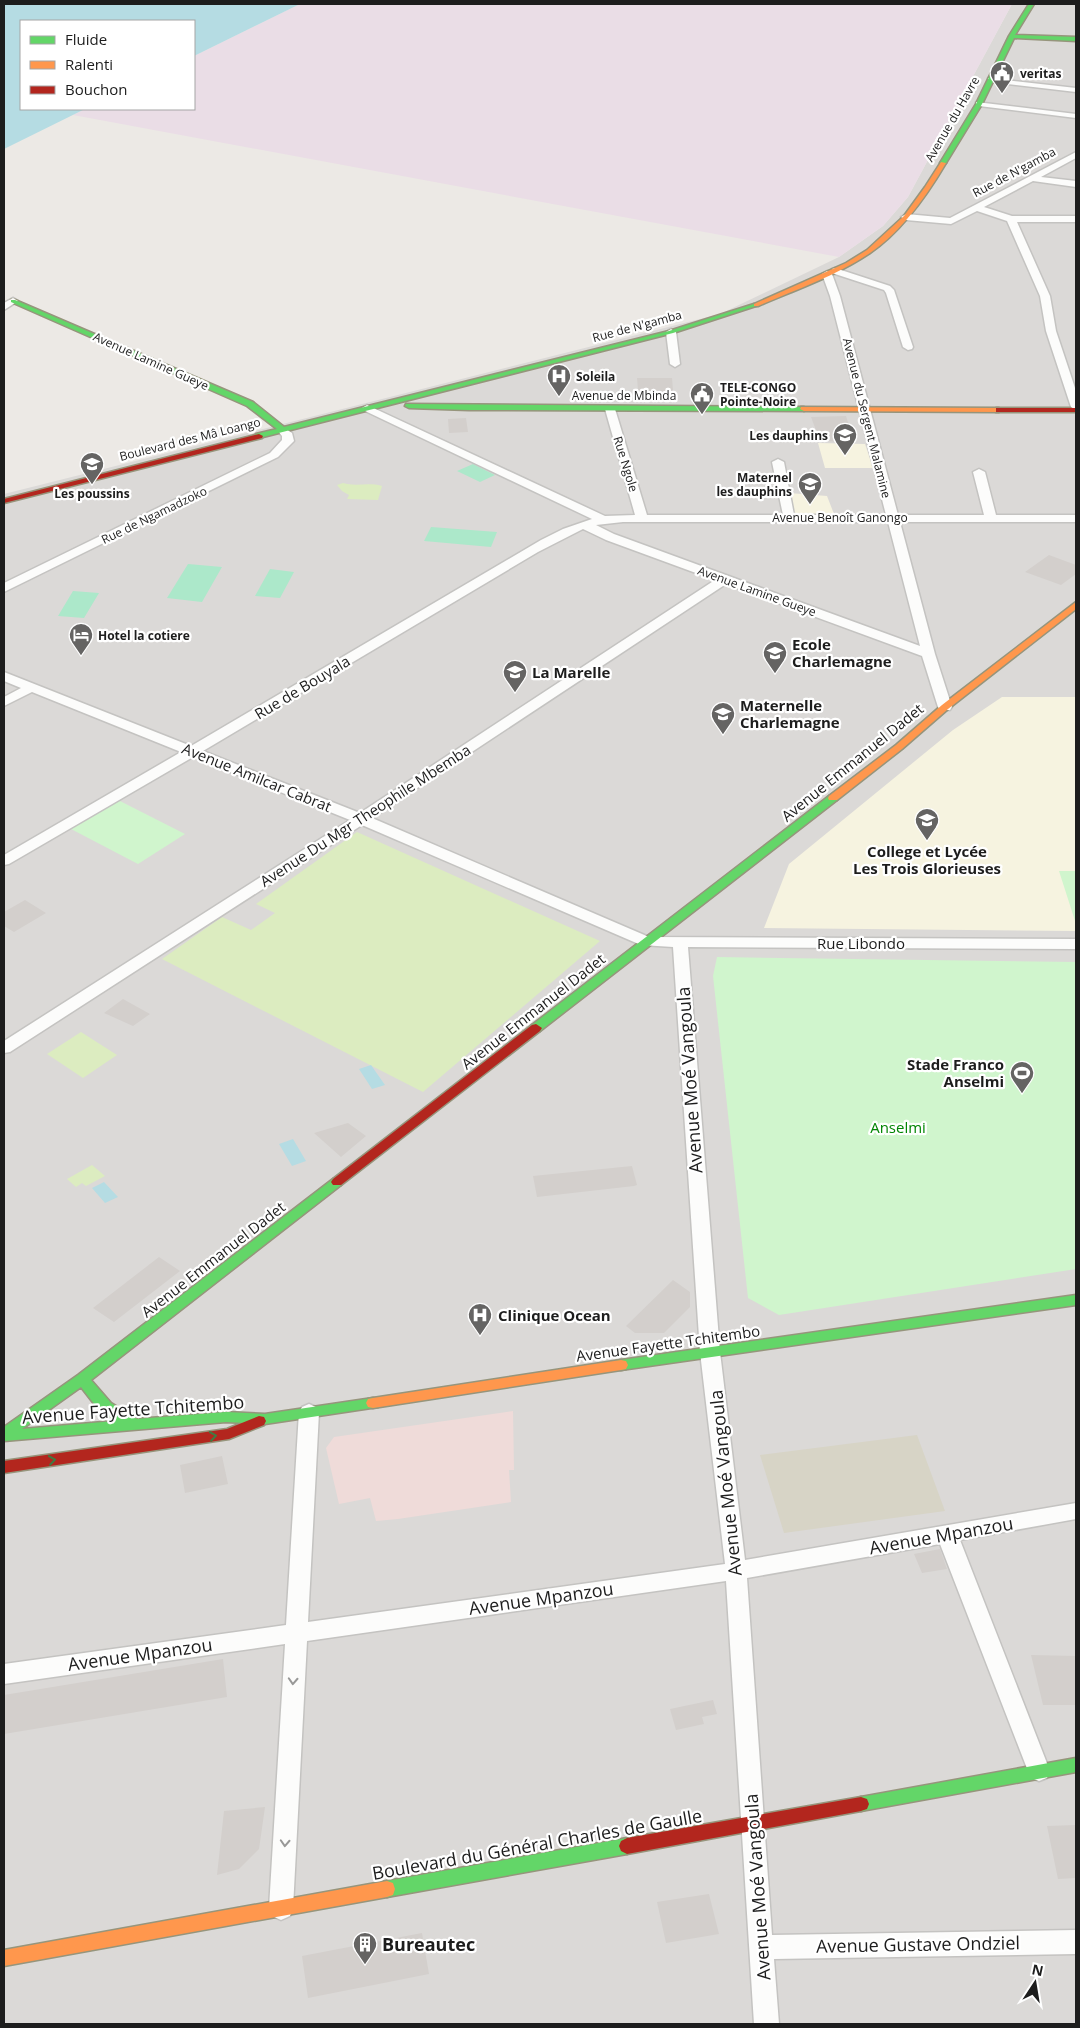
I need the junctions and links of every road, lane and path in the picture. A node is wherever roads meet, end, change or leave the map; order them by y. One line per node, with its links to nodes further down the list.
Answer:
1 (1030, 4): 2 (street, Avenue du Havre)
2 (1015, 31): 3 (street); 4 (street); 5 (street, Avenue du Havre)
3 (1076, 36)
4 (1076, 39)
5 (991, 80): 6 (street); 7 (street, Avenue du Havre)
6 (1076, 90)
7 (979, 104): 8 (street); 13 (street, Avenue du Havre)
8 (1076, 116)
9 (1076, 155): 10 (street, Rue de N'gamba)
10 (1031, 178): 11 (street); 12 (street, Rue de N'gamba)
11 (1076, 184)
12 (976, 208): 13 (street, Rue de N'gamba); 14 (street)
13 (906, 217): 16 (street, Avenue du Havre)
14 (1011, 219): 15 (street); 24 (street)
15 (1076, 219)
16 (883, 237): 17 (street, Rue de N'gamba)
17 (831, 272): 19 (street, Rue de N'gamba); 20 (street); 26 (street, Avenue du Sergent Malamine)
18 (9, 304): 27 (street, Avenue Lamine Gueye)
19 (671, 332): 21 (street); 22 (street, Rue de N'gamba)
20 (908, 347)
21 (675, 364)
22 (383, 406): 23 (street, Boulevard des Mâ Loango); 25 (street, Avenue de Mbinda)
23 (367, 408): 27 (street, Boulevard des Mâ Loango); 36 (street)
24 (1076, 408): 26 (street, Avenue de Mbinda)
25 (610, 409): 26 (street, Avenue de Mbinda); 33 (street, Rue Ngole)
26 (865, 410): 31 (street, Avenue du Sergent Malamine)
27 (283, 430): 30 (street, Boulevard des Mâ Loango); 39 (street, Rue de Ngamadzoko)
28 (778, 462): 34 (street)
29 (979, 472): 32 (street)
30 (4, 501)
31 (892, 517): 32 (street, Avenue Benoît Ganongo); 34 (street, Avenue Benoît Ganongo); 41 (street, Avenue du Sergent Malamine)
32 (991, 517): 35 (street, Avenue Benoît Ganongo)
33 (642, 518): 34 (street, Avenue Benoît Ganongo); 36 (street, Avenue Benoît Ganongo)
34 (790, 518)
35 (1076, 518)
36 (604, 520): 37 (street, Rue de Bouyala)
37 (587, 525): 38 (street, Avenue Lamine Gueye); 46 (street, Rue de Bouyala)
38 (725, 579): 41 (street, Avenue Lamine Gueye); 47 (street, Avenue Du Mgr Theophile Mbemba)
39 (4, 588)
40 (1076, 606): 45 (street, Avenue Emmanuel Dadet)
41 (928, 654): 45 (street, Avenue du Sergent Malamine)
42 (4, 676): 43 (street, Avenue Amilcar Cabrat)
43 (32, 687): 44 (street); 46 (street, Avenue Amilcar Cabrat)
44 (4, 702)
45 (945, 707): 49 (street, Avenue Emmanuel Dadet)
46 (193, 751): 47 (street, Avenue Amilcar Cabrat); 48 (street, Rue de Bouyala)
47 (361, 819): 49 (street, Avenue Amilcar Cabrat); 52 (street, Avenue Du Mgr Theophile Mbemba)
48 (4, 860)
49 (647, 942): 50 (street, Rue Libondo); 55 (street, Avenue Emmanuel Dadet)
50 (680, 942): 51 (street, Rue Libondo); 54 (street, Avenue Moé Vangoula)
51 (1076, 944)
52 (4, 1048)
53 (1076, 1300): 54 (street, Avenue Fayette Tchitembo)
54 (710, 1352): 56 (street, Avenue Fayette Tchitembo); 63 (street, Avenue Moé Vangoula)
55 (83, 1379): 58 (street); 59 (street, Avenue Emmanuel Dadet)
56 (309, 1412): 57 (street, Avenue Fayette Tchitembo); 64 (street)
57 (265, 1419): 58 (street, Avenue Fayette Tchitembo); 60 (street, Avenue Fayette Tchitembo, one-way to 57)
58 (137, 1424): 59 (street, Avenue Fayette Tchitembo)
59 (4, 1435)
60 (4, 1467)
61 (1076, 1510): 62 (street, Avenue Mpanzou)
62 (947, 1534): 63 (street, Avenue Mpanzou); 67 (street)
63 (736, 1571): 64 (street, Avenue Mpanzou); 68 (street, Avenue Moé Vangoula)
64 (296, 1632): 65 (street, Avenue Mpanzou); 69 (street, one-way to 69)
65 (4, 1674)
66 (1076, 1765): 67 (street, Boulevard du Général Charles de Gaulle)
67 (1040, 1772): 68 (street, Boulevard du Général Charles de Gaulle)
68 (753, 1824): 69 (street, Boulevard du Général Charles de Gaulle); 71 (street, Avenue Moé Vangoula)
69 (281, 1908): 72 (street, Boulevard du Général Charles de Gaulle)
70 (1076, 1942): 71 (street, Avenue Gustave Ondziel)
71 (760, 1947): 73 (street, Avenue Moé Vangoula)
72 (4, 1958)
73 (766, 2024)

